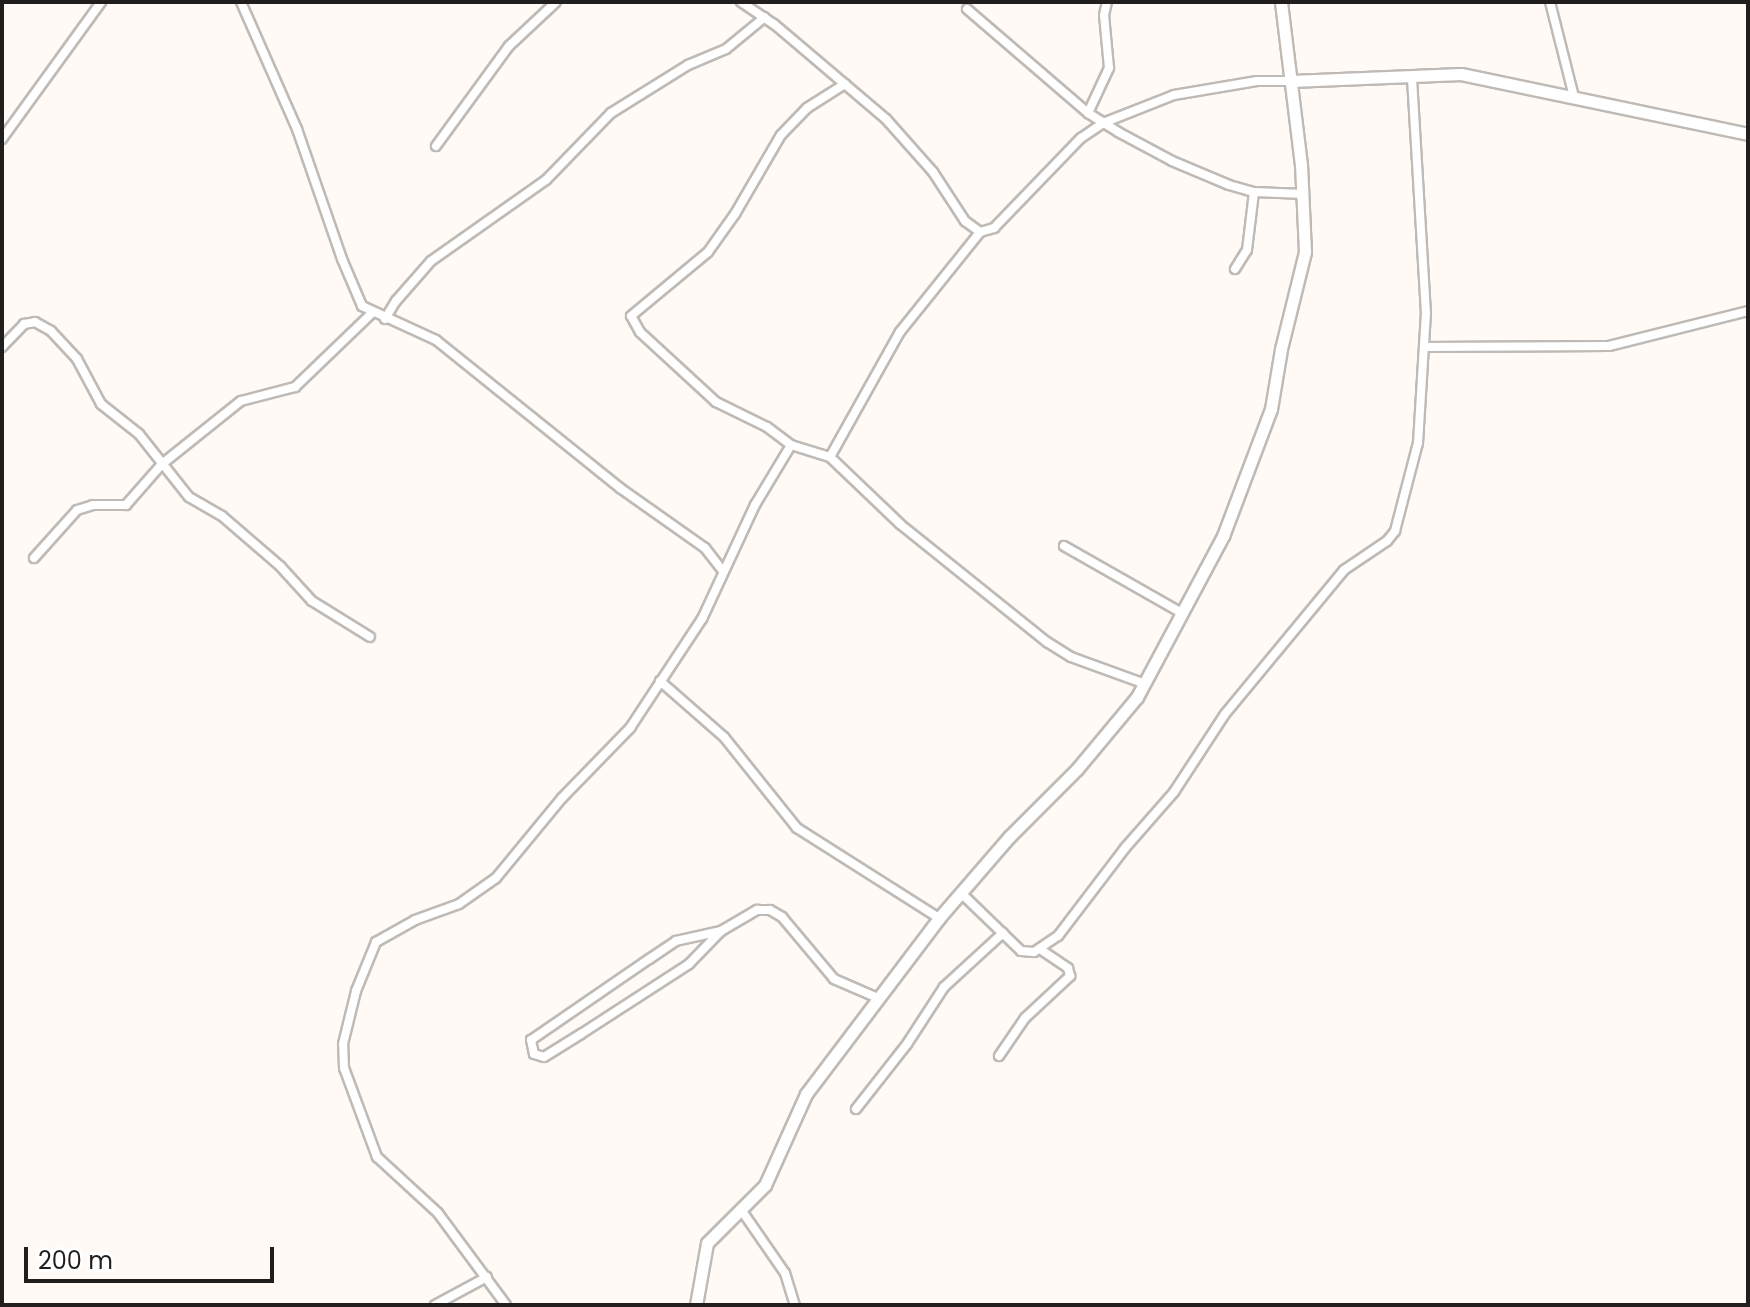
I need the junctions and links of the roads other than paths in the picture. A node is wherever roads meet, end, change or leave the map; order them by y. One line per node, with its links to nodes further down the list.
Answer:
1 (101, 2): 17 (street)
2 (241, 2): 24 (street)
3 (556, 2): 18 (street)
4 (741, 2): 9 (street)
5 (1107, 2): 14 (street)
6 (1281, 2): 11 (street)
7 (1550, 2): 13 (street)
8 (967, 9): 14 (street)
9 (765, 17): 12 (street); 25 (street)
10 (1412, 75): 11 (street); 13 (street); 27 (street)
11 (1291, 81): 15 (street); 20 (street)
12 (845, 84): 21 (street); 28 (street)
13 (1574, 97): 16 (street)
14 (1088, 113): 15 (street)
15 (1103, 123): 19 (street); 21 (street)
16 (1748, 134)
17 (2, 139)
18 (436, 146)
19 (1254, 192): 20 (street); 22 (street)
20 (1304, 194): 34 (street)
21 (980, 232): 29 (street)
22 (1235, 269)
23 (1748, 311): 27 (street)
24 (372, 313): 25 (street); 30 (street)
25 (385, 319): 33 (street)
26 (2, 347): 30 (street)
27 (1424, 347): 42 (street)
28 (791, 445): 29 (street); 33 (street)
29 (830, 457): 37 (street)
30 (162, 464): 32 (street); 35 (street)
31 (1064, 546): 34 (street)
32 (34, 558)
33 (723, 571): 36 (street)
34 (1182, 613): 37 (street)
35 (370, 637)
36 (660, 681): 39 (street); 47 (street)
37 (1145, 684): 38 (street)
38 (961, 893): 39 (street); 41 (street)
39 (939, 918): 43 (street)
40 (721, 931): 40 (street); 43 (street)
41 (1003, 933): 42 (street); 45 (street)
42 (1040, 949): 44 (street)
43 (878, 998): 46 (street)
44 (999, 1056)
45 (856, 1109)
46 (742, 1211): 50 (street); 51 (street)
47 (487, 1277): 48 (street); 49 (street)
48 (435, 1305)
49 (506, 1305)
50 (696, 1305)
51 (795, 1305)

